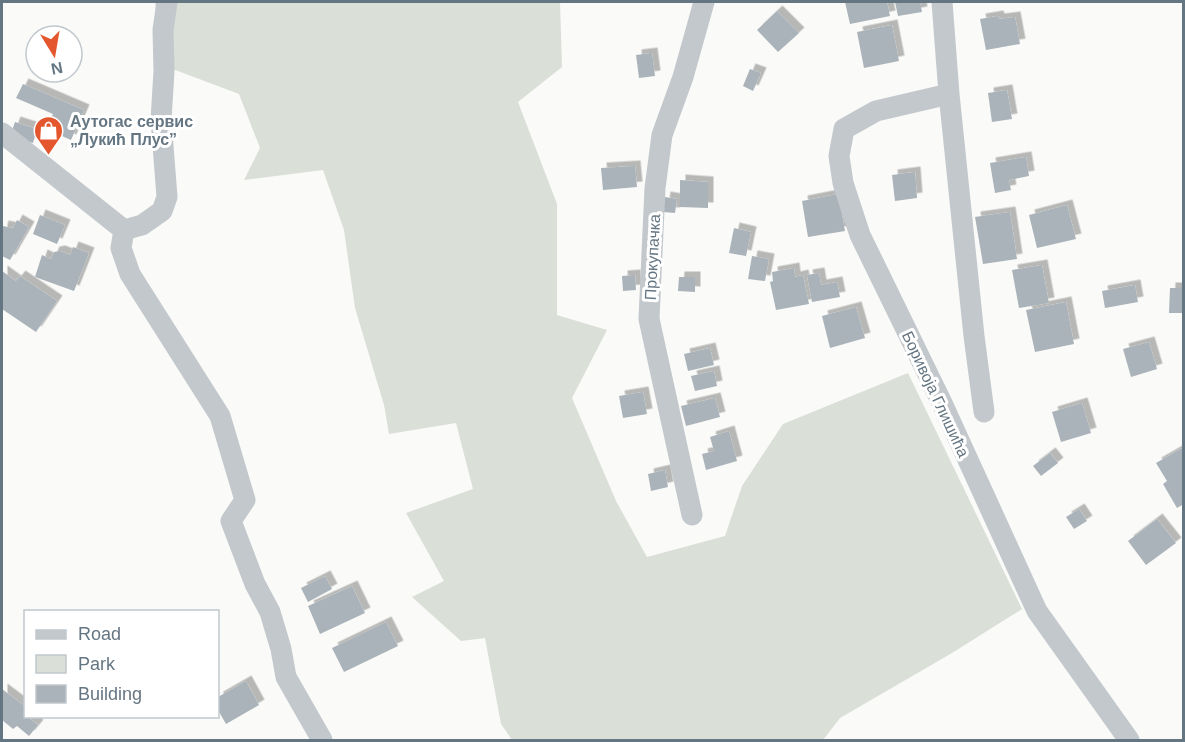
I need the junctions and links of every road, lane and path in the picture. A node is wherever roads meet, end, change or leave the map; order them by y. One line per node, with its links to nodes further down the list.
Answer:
1 (167, 2): 6 (street)
2 (704, 2): 8 (street, Прокупачка)
3 (942, 2): 4 (street)
4 (949, 94): 7 (street); 10 (street, Боривоја Глишића)
5 (2, 133): 6 (street)
6 (124, 230): 9 (street)
7 (984, 412)
8 (692, 515)
9 (322, 741)
10 (1129, 741)

